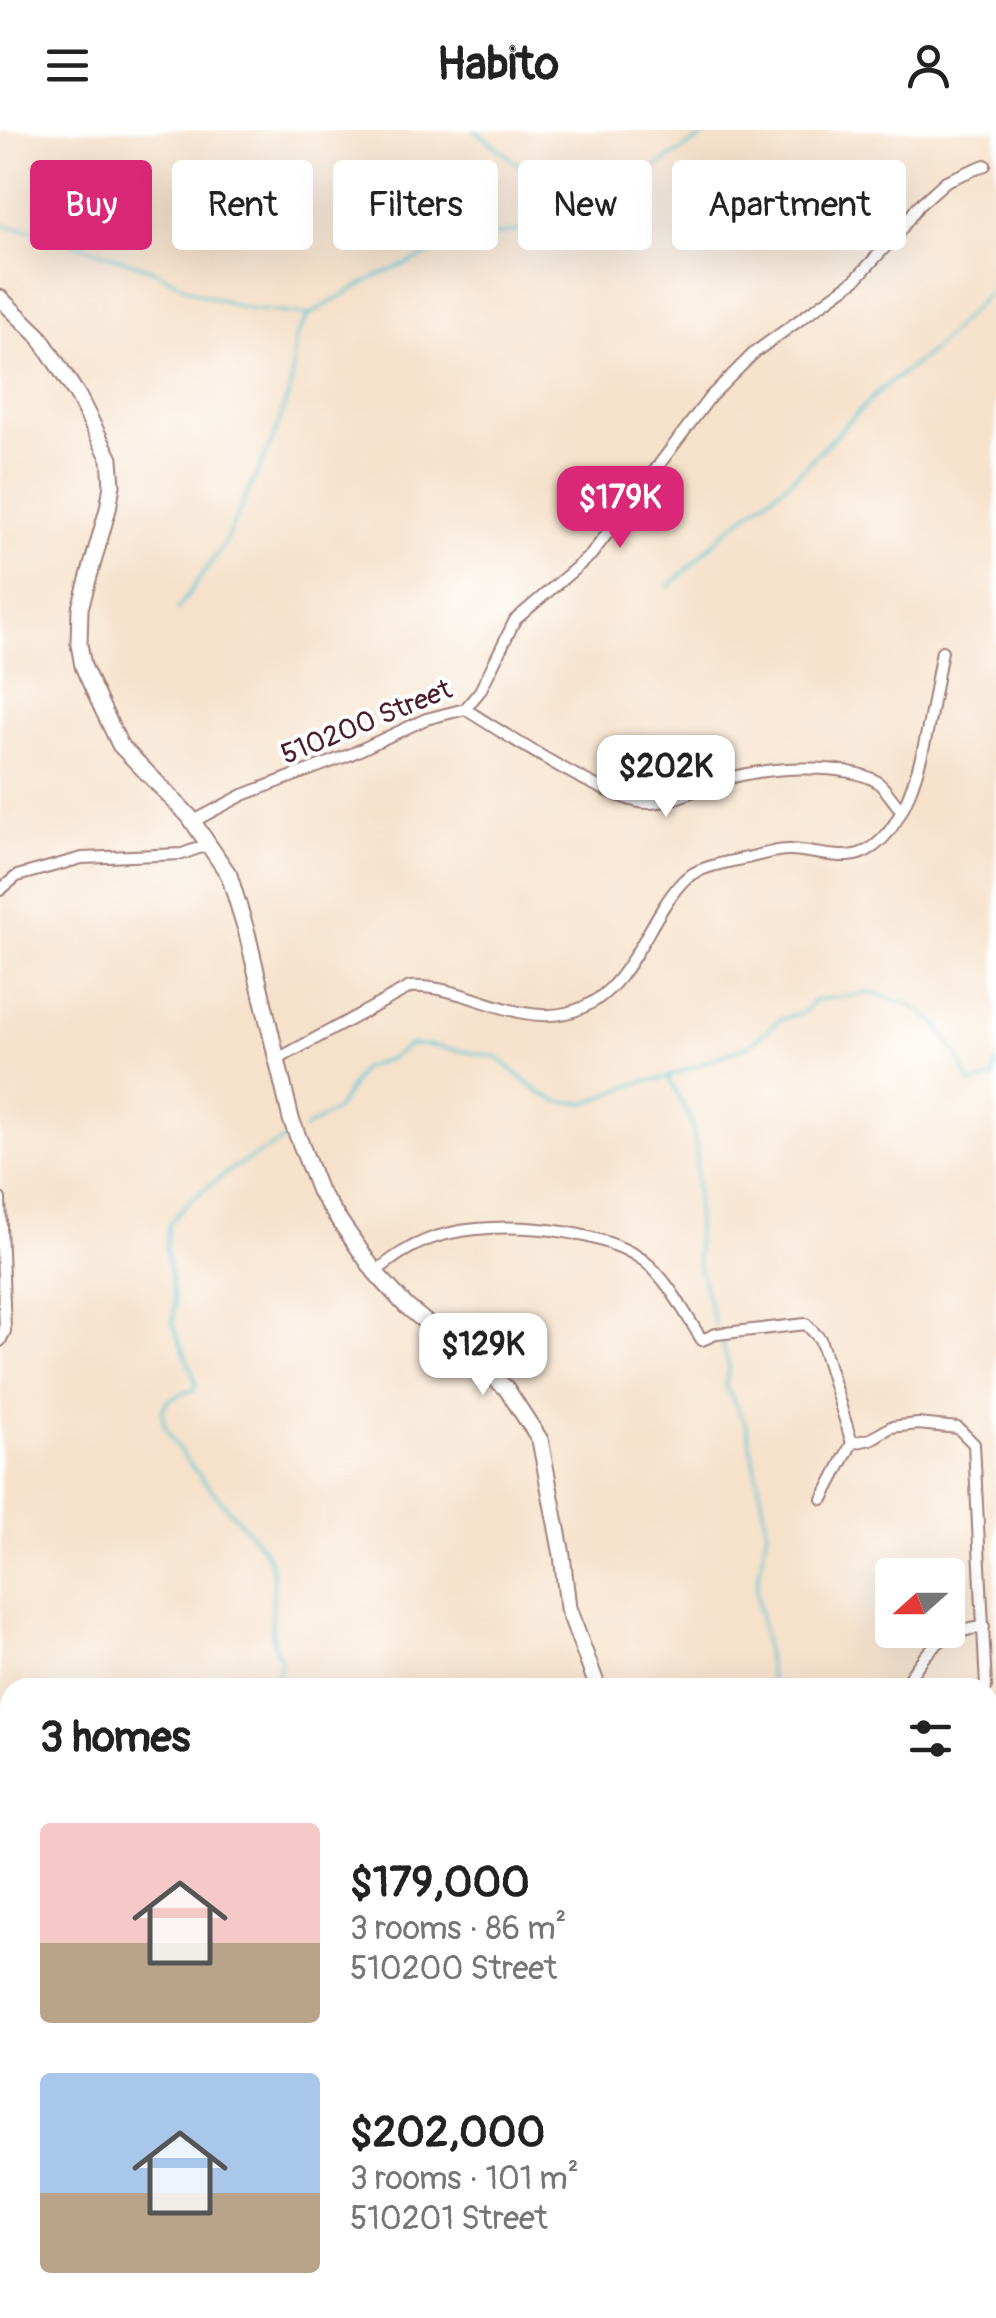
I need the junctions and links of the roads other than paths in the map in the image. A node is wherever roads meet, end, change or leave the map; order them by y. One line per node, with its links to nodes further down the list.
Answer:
1 (985, 165): 4 (street, 510200 Street)
2 (0, 298): 6 (street)
3 (942, 651): 5 (street)
4 (466, 709): 5 (street); 6 (street, 510200 Street)
5 (901, 810): 9 (street)
6 (192, 822): 7 (street)
7 (210, 844): 8 (street); 9 (street)
8 (0, 890)
9 (276, 1060): 11 (street)
10 (0, 1199): 12 (street)
11 (375, 1272): 13 (street); 16 (street)
12 (0, 1340)
13 (852, 1443): 14 (street); 15 (street)
14 (823, 1499)
15 (984, 1627): 17 (street); 18 (street)
16 (594, 1678)
17 (909, 1678)
18 (986, 1678)

